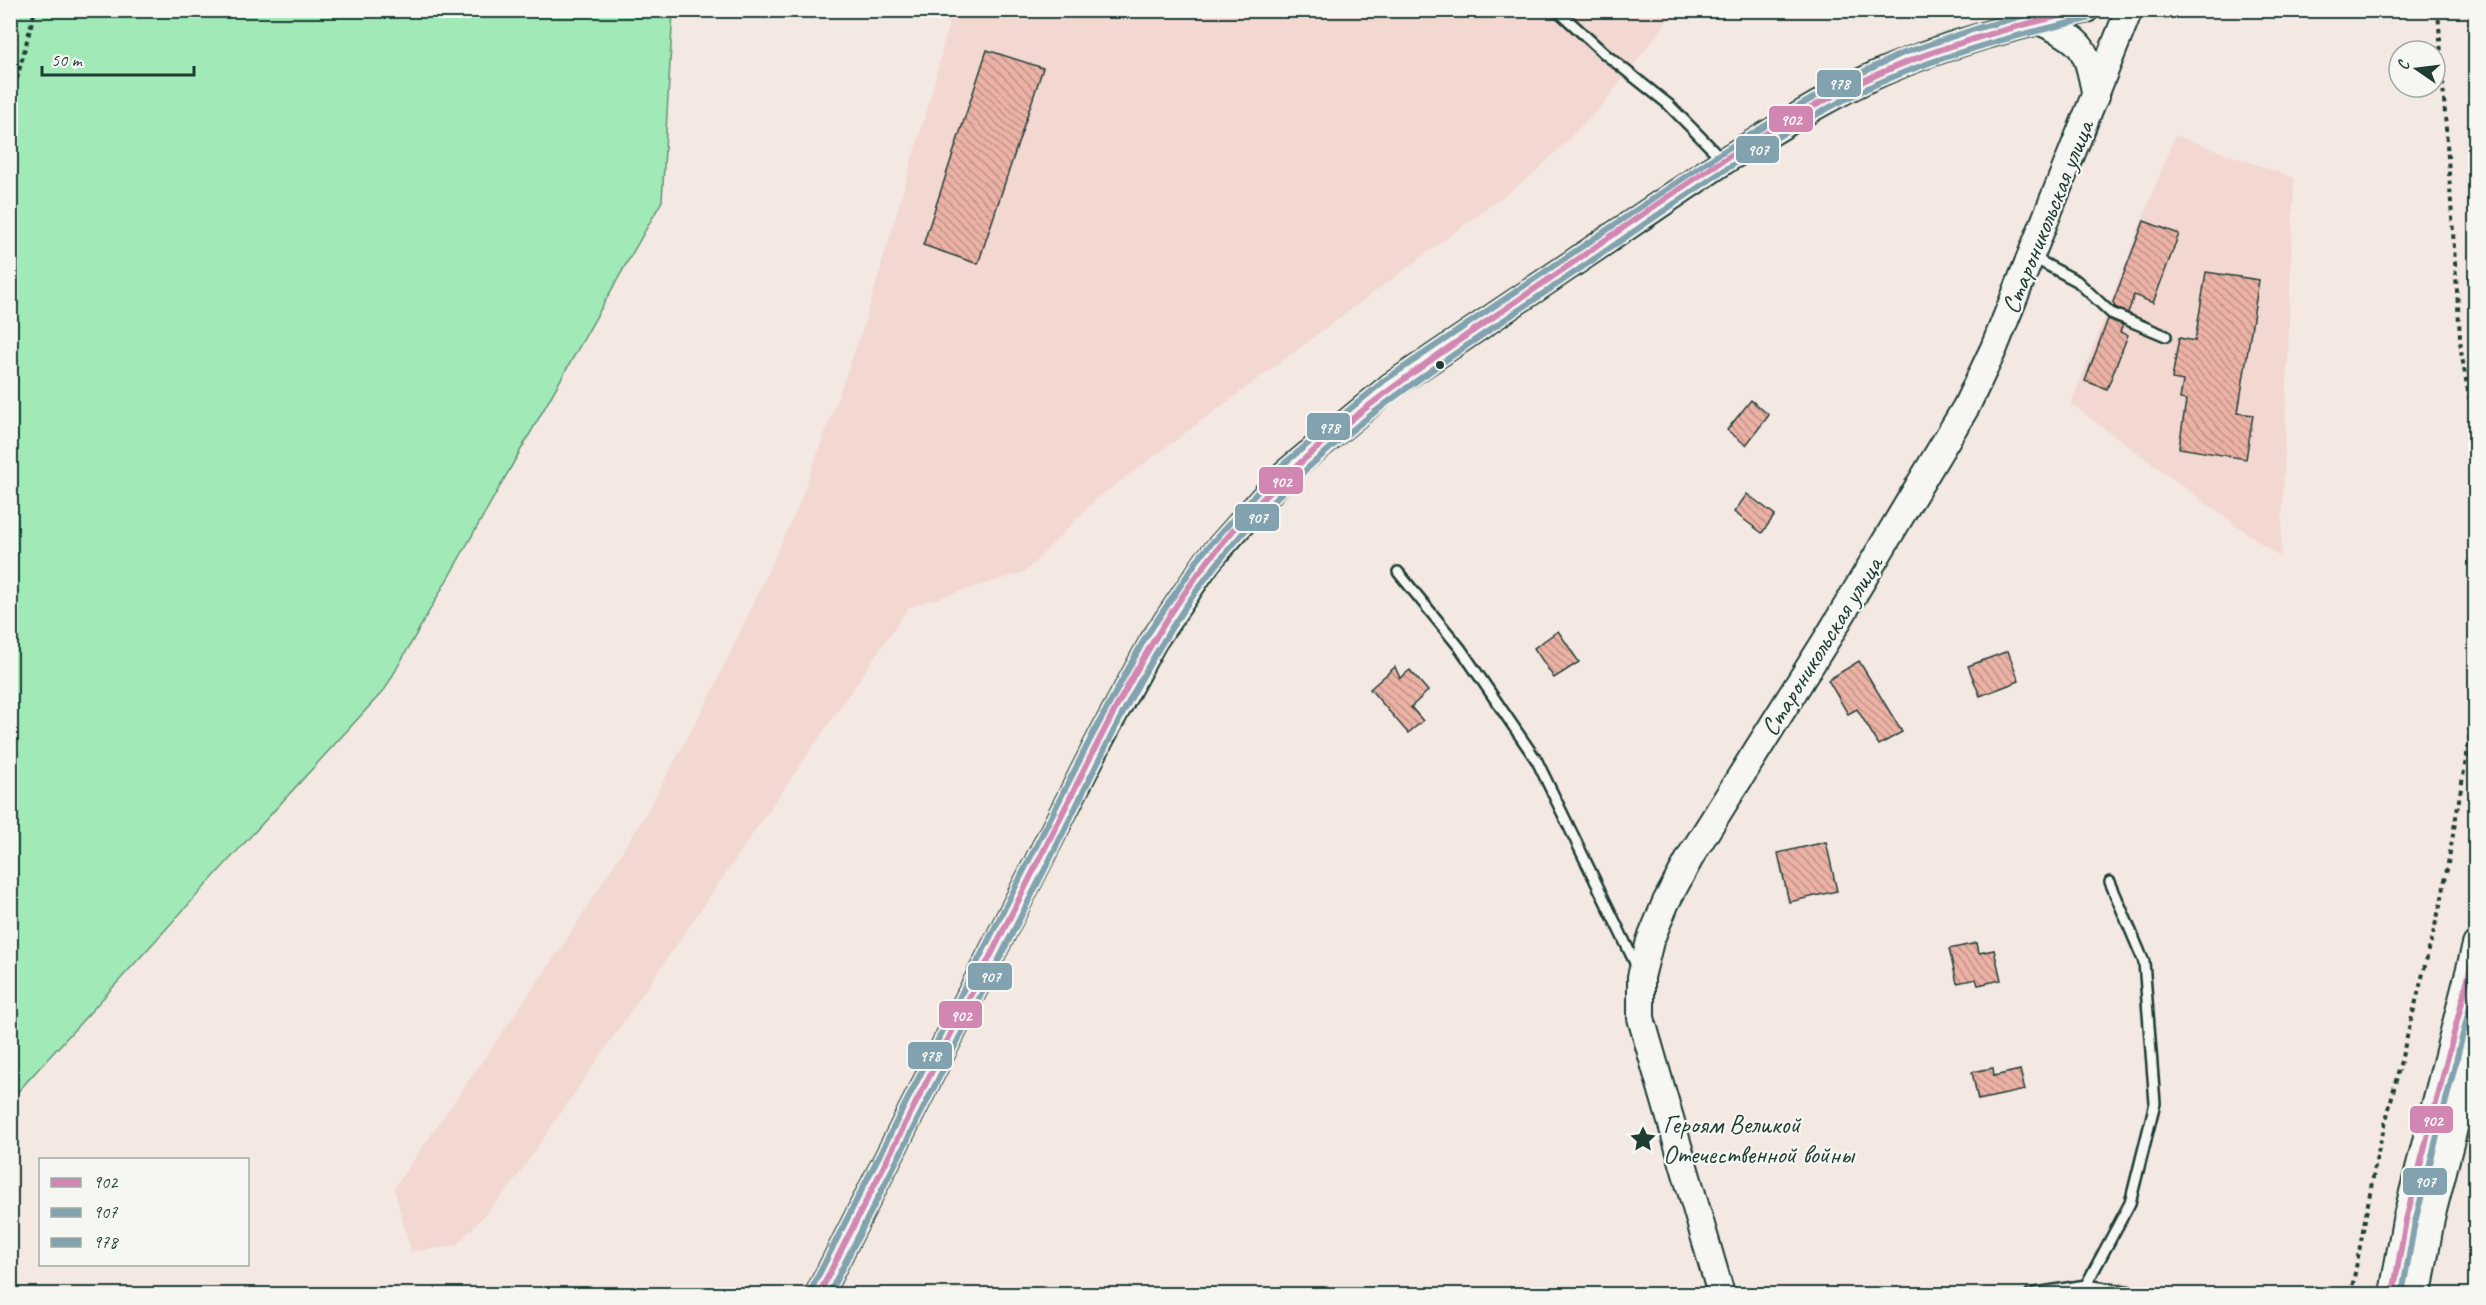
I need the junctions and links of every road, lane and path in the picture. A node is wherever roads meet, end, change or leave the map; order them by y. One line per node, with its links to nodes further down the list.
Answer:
1 (35, 10): 8 (path)
2 (1557, 10): 9 (lane)
3 (2085, 10): 6 (main road)
4 (2129, 10): 7 (main road, Староникольская улица)
5 (2438, 10): 12 (path)
6 (2039, 21): 7 (main road); 9 (main road)
7 (2096, 96): 10 (main road, Староникольская улица)
8 (10, 105)
9 (1724, 161): 20 (main road)
10 (2030, 255): 11 (lane); 17 (main road, Староникольская улица)
11 (2166, 336)
12 (2475, 437)
13 (1398, 572): 17 (lane)
14 (2475, 619): 24 (path)
15 (2110, 882): 19 (lane)
16 (2475, 945): 25 (main road)
17 (1641, 978): 21 (main road, Староникольская улица)
18 (2475, 1042): 26 (main road)
19 (2086, 1285): 22 (lane); 23 (lane)
20 (819, 1294)
21 (1721, 1294)
22 (2030, 1294)
23 (2144, 1294)
24 (2351, 1294)
25 (2393, 1294)
26 (2418, 1294)

